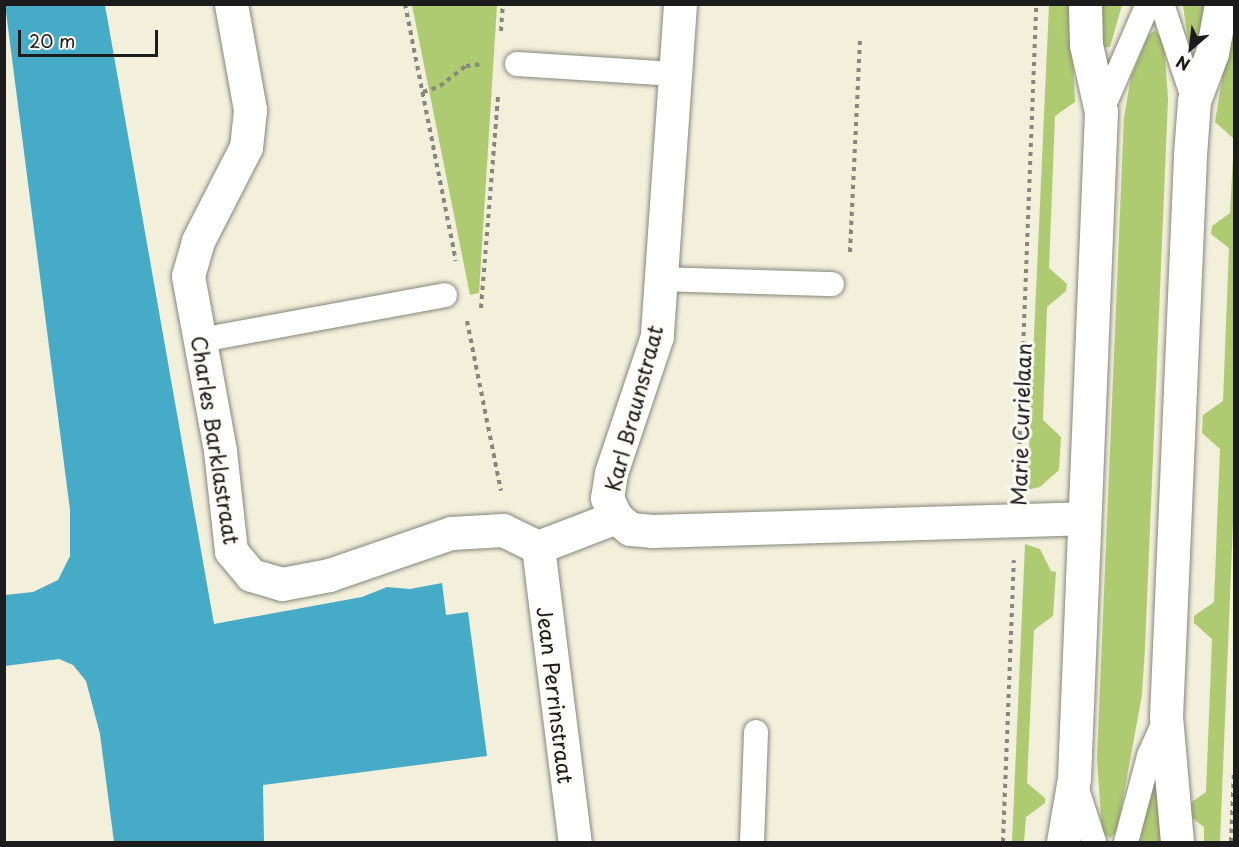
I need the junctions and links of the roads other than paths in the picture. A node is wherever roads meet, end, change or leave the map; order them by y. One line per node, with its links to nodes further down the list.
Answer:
1 (231, 4): 14 (street, Charles Barklastraat)
2 (680, 4): 8 (street, Karl Braunstraat)
3 (1084, 4): 10 (street)
4 (1148, 4): 10 (lane)
5 (1162, 4): 9 (lane)
6 (1221, 4): 9 (street)
7 (508, 64): 8 (lane)
8 (675, 74): 11 (street, Karl Braunstraat)
9 (1194, 101): 18 (street)
10 (1101, 112): 16 (street)
11 (661, 279): 12 (lane); 15 (street, Karl Braunstraat)
12 (832, 284)
13 (445, 295): 14 (lane)
14 (201, 340): 17 (street, Charles Barklastraat)
15 (616, 517): 16 (street, Karl Braunstraat); 17 (street)
16 (1084, 518): 20 (street)
17 (538, 546): 21 (street, Jean Perrinstraat)
18 (1166, 717): 25 (lane); 26 (street)
19 (756, 732): 22 (lane)
20 (1074, 778): 23 (street); 24 (lane)
21 (575, 843)
22 (753, 843)
23 (1063, 843)
24 (1094, 843)
25 (1125, 843)
26 (1177, 843)

